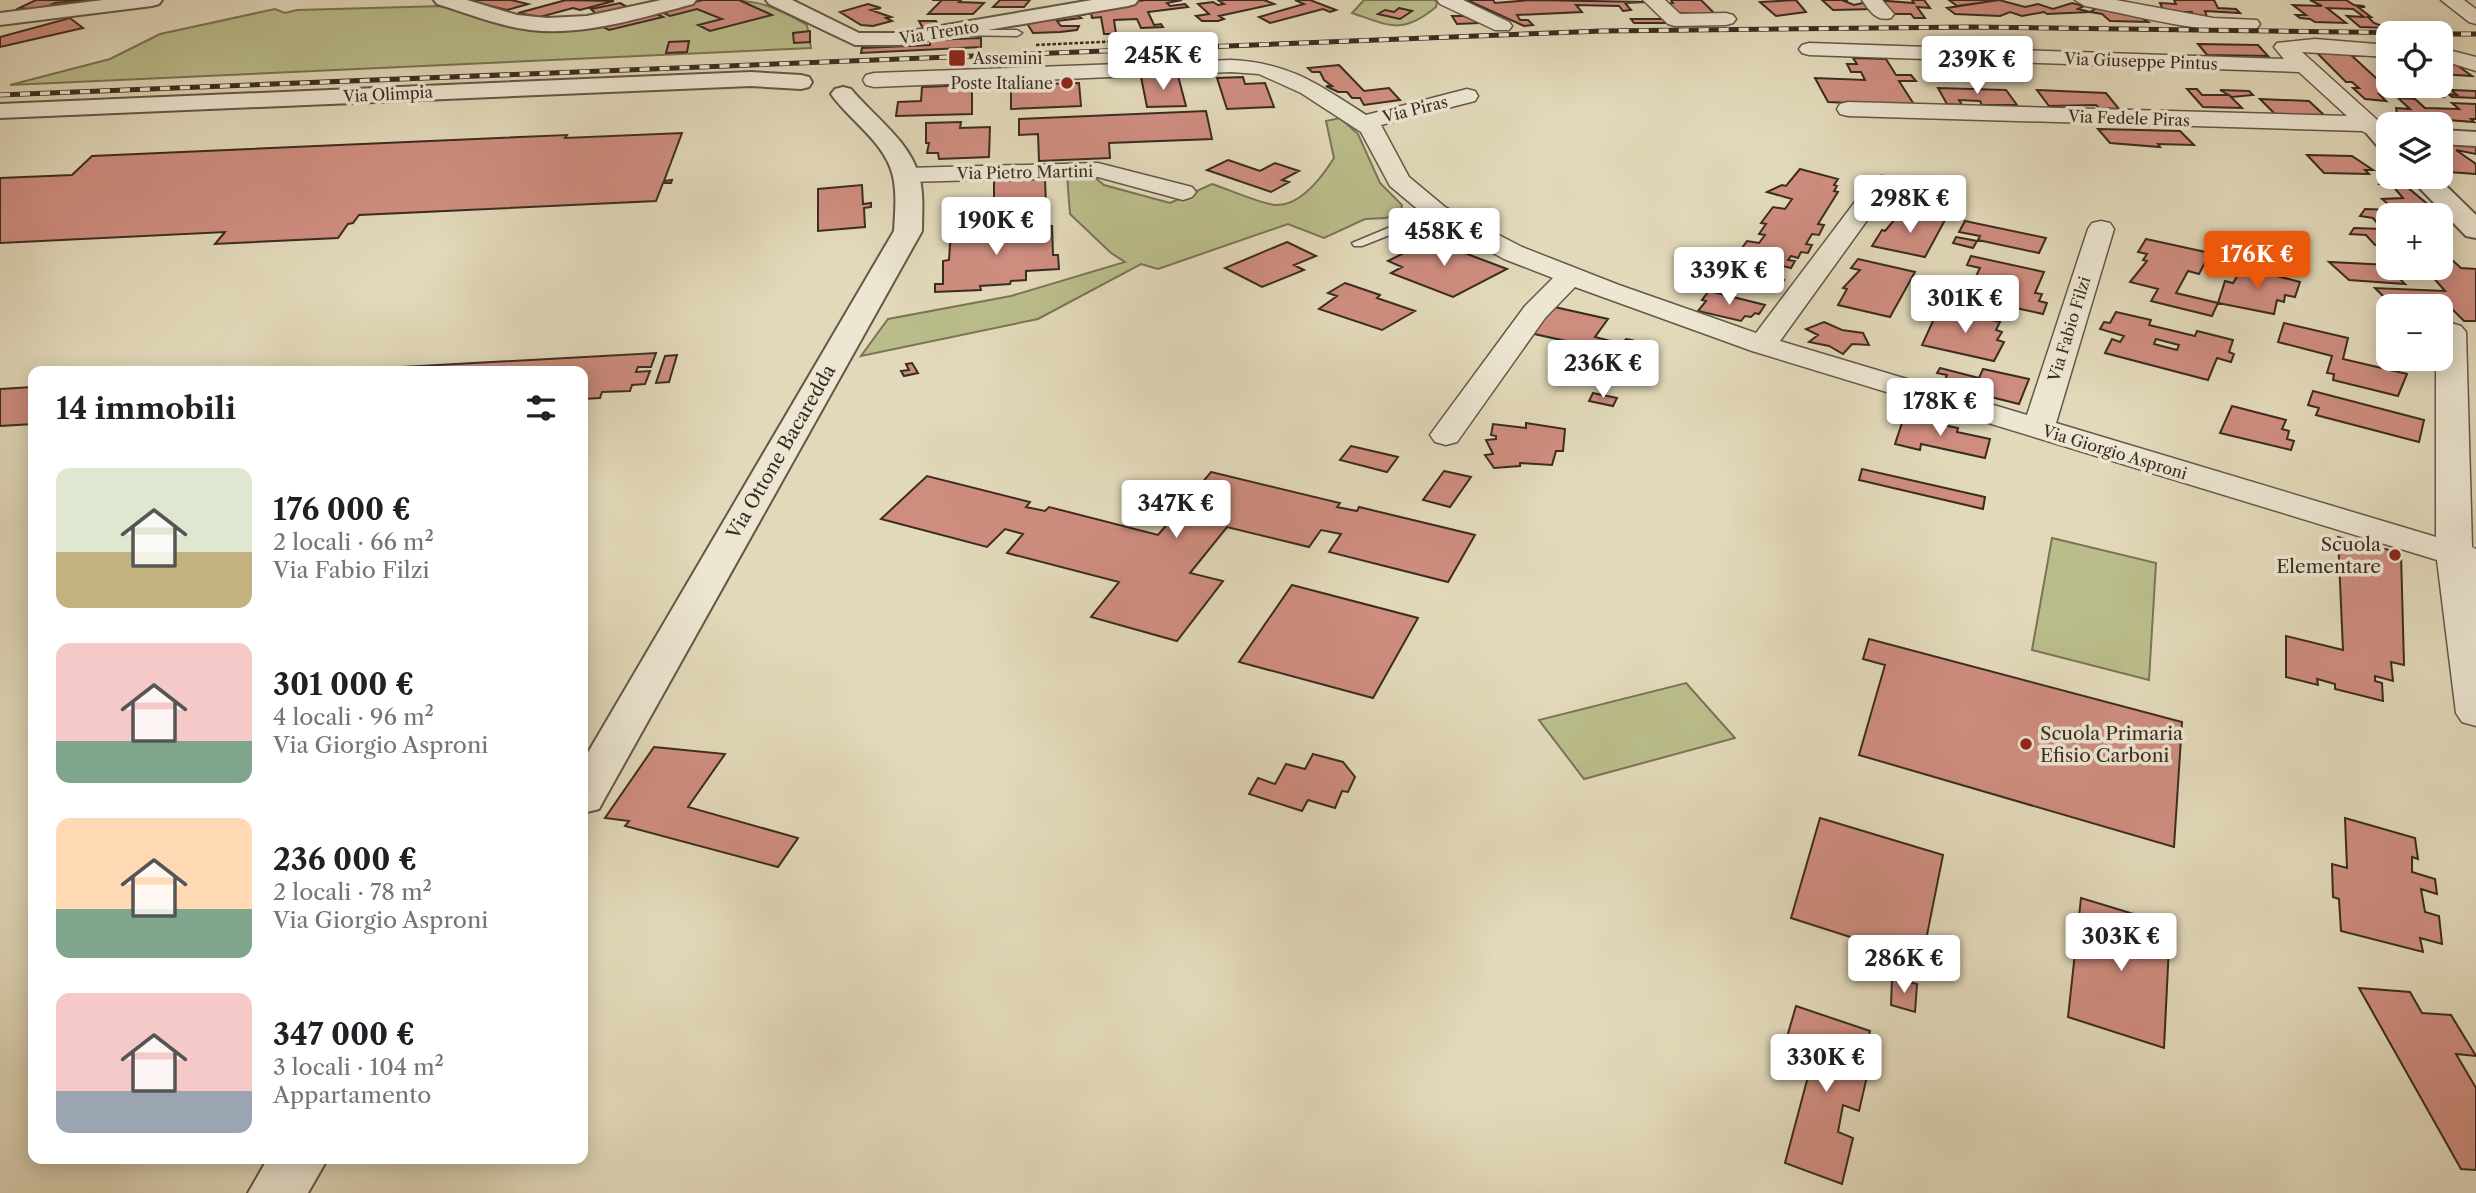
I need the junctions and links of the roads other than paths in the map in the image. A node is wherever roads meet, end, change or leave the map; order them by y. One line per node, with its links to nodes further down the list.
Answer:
1 (152, 0): 13 (street)
2 (444, 0): 3 (street)
3 (686, 0)
4 (776, 0): 17 (street, Via Trento)
5 (1128, 0): 17 (street, Via Trento)
6 (1447, 0): 15 (street)
7 (1653, 0): 14 (street)
8 (2085, 0): 10 (street)
9 (2451, 0): 12 (street)
10 (2158, 7): 11 (street)
11 (2253, 17)
12 (2476, 18)
13 (0, 19)
14 (1726, 19)
15 (1502, 26)
16 (1017, 33): 17 (lane)
17 (900, 39)
18 (1809, 49): 22 (street, Via Giuseppe Pintus)
19 (2376, 50): 22 (street)
20 (2453, 56): 21 (street)
21 (2476, 65)
22 (2305, 66): 29 (street)
23 (874, 80): 24 (street, Via Giorgio Asproni); 28 (street, Via Giorgio Asproni)
24 (821, 89): 27 (street, Via Olimpia); 33 (street, Via Ottone Bacaredda)
25 (1467, 96): 28 (street, Via Piras)
26 (1849, 109): 30 (street, Via Fedele Piras)
27 (0, 111)
28 (1362, 122): 37 (street, Via Giorgio Asproni)
29 (2376, 130)
30 (2376, 134)
31 (2453, 138): 32 (street)
32 (2476, 139)
33 (906, 174): 36 (street, Via Pietro Martini); 48 (street, Via Ottone Bacaredda)
34 (1882, 183): 42 (street)
35 (2434, 189): 39 (street)
36 (1183, 192)
37 (1436, 212): 40 (lane); 41 (street, Via Giorgio Asproni)
38 (2101, 229): 44 (street, Via Fabio Filzi)
39 (2476, 230)
40 (1358, 243)
41 (1571, 276): 42 (street, Via Giorgio Asproni); 45 (street)
42 (1762, 345): 44 (street, Via Giorgio Asproni)
43 (2453, 364): 46 (street)
44 (2038, 429): 46 (street, Via Giorgio Asproni)
45 (1446, 435)
46 (2465, 557): 47 (street)
47 (2476, 713)
48 (588, 789)
49 (296, 1164): 50 (street)
50 (276, 1193)

